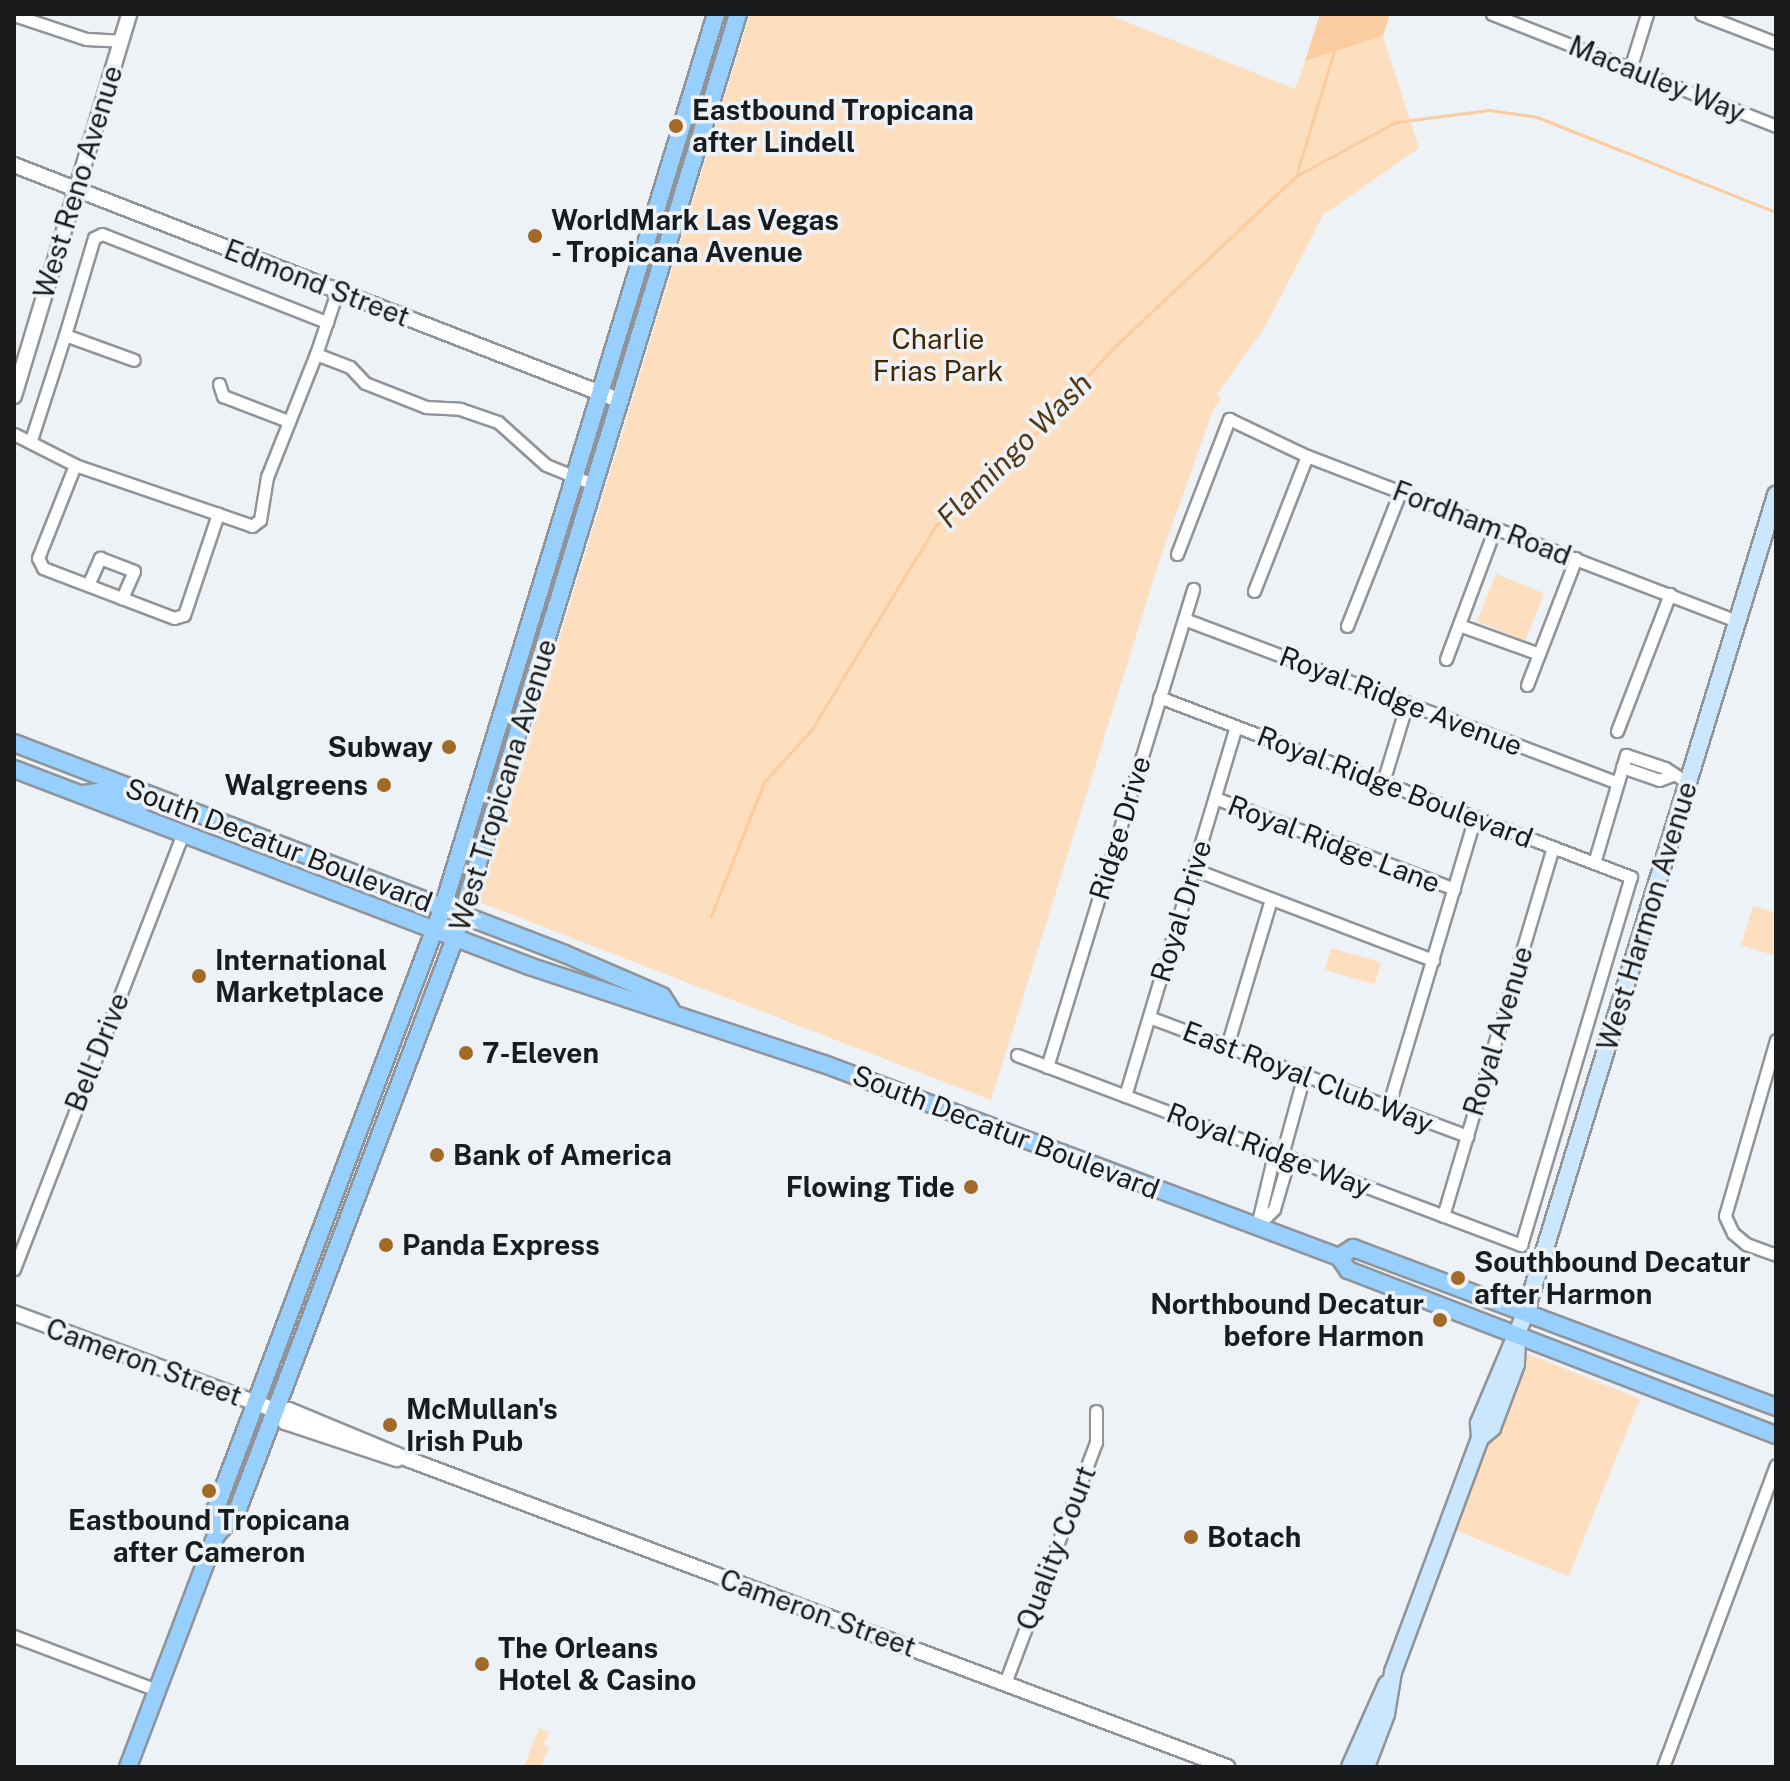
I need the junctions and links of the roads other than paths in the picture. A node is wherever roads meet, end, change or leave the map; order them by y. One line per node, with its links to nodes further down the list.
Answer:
1 (129, 14): 8 (street, West Reno Avenue)
2 (716, 14): 10 (main road, West Tropicana Avenue)
3 (738, 14): 11 (main road, West Tropicana Avenue)
4 (1492, 14): 12 (street, Macauley Way)
5 (1647, 14): 12 (street)
6 (1701, 14): 9 (street)
7 (14, 15): 8 (street)
8 (121, 41): 15 (street, West Reno Avenue)
9 (1776, 43)
10 (701, 61): 11 (main road); 16 (main road, West Tropicana Avenue)
11 (722, 67): 17 (main road, West Tropicana Avenue)
12 (1630, 69): 13 (street, Macauley Way)
13 (1776, 126)
14 (14, 165): 15 (street, Edmond Street)
15 (77, 189): 18 (street, Edmond Street); 25 (street, West Reno Avenue)
16 (645, 247): 17 (main road); 24 (main road, West Tropicana Avenue)
17 (666, 253): 26 (main road, West Tropicana Avenue)
18 (337, 292): 19 (street); 24 (street, Edmond Street)
19 (327, 322): 20 (street); 21 (street)
20 (65, 335): 22 (street); 29 (street)
21 (316, 354): 27 (street); 32 (street)
22 (134, 360)
23 (219, 384): 27 (street)
24 (600, 394): 26 (street, Edmond Street); 32 (main road, West Tropicana Avenue)
25 (14, 396)
26 (621, 401): 33 (main road, West Tropicana Avenue)
27 (288, 421): 36 (street)
28 (14, 434): 29 (street)
29 (31, 440): 31 (street)
30 (1307, 456): 34 (street, Fordham Road); 38 (street, Fordham Road); 42 (street)
31 (75, 465): 36 (street); 40 (street)
32 (574, 477): 33 (street); 45 (main road, West Tropicana Avenue)
33 (595, 485): 46 (main road, West Tropicana Avenue)
34 (1400, 492): 37 (street, Fordham Road); 50 (street)
35 (1776, 495): 48 (main road, West Harmon Avenue)
36 (218, 514): 44 (street)
37 (1495, 528): 39 (street, Fordham Road); 49 (street)
38 (1177, 554)
39 (1576, 558): 43 (street, Fordham Road); 51 (street)
40 (88, 585): 44 (street); 44 (street)
41 (1193, 589): 47 (street, Ridge Drive)
42 (1254, 591)
43 (1670, 594): 48 (street, Fordham Road); 57 (street)
44 (122, 598)
45 (536, 608): 46 (main road); 74 (main road, West Tropicana Avenue)
46 (556, 615): 75 (main road, West Tropicana Avenue)
47 (1184, 619): 54 (street, Ridge Drive); 55 (street, Royal Ridge Avenue)
48 (1736, 621): 62 (main road, West Harmon Avenue)
49 (1459, 625): 51 (street); 52 (street)
50 (1347, 626)
51 (1539, 654): 53 (street)
52 (1446, 659)
53 (1527, 685)
54 (1159, 697): 56 (street, Royal Ridge Boulevard); 85 (street, Ridge Drive)
55 (1407, 703): 60 (street); 61 (street, Royal Ridge Avenue)
56 (1236, 726): 60 (street, Royal Ridge Boulevard); 64 (street, Royal Drive)
57 (1617, 731)
58 (14, 743): 65 (main road, South Decatur Boulevard)
59 (14, 769): 63 (main road, South Decatur Boulevard)
60 (1383, 782): 66 (street, Royal Ridge Boulevard)
61 (1617, 783): 62 (street); 70 (street)
62 (1688, 783): 99 (main road, West Harmon Avenue)
63 (81, 794): 65 (main road); 67 (main road, South Decatur Boulevard)
64 (1215, 798): 71 (street, Royal Drive); 72 (street, Royal Ridge Lane)
65 (192, 812): 68 (main road, South Decatur Boulevard)
66 (1475, 817): 69 (street, Royal Ridge Boulevard); 72 (street)
67 (182, 835): 68 (main road); 76 (main road, South Decatur Boulevard); 97 (street, Bell Drive)
68 (266, 840): 74 (main road, South Decatur Boulevard)
69 (1553, 847): 70 (street, Royal Ridge Boulevard); 89 (street, Royal Avenue)
70 (1594, 863): 94 (street, Royal Ridge Boulevard)
71 (1193, 869): 73 (street); 80 (street, Royal Drive)
72 (1454, 889): 78 (street)
73 (1271, 899): 78 (street); 82 (street)
74 (443, 907): 75 (main road, South Decatur Boulevard); 76 (main road, West Tropicana Avenue)
75 (463, 915): 77 (main road, West Tropicana Avenue); 79 (main road, South Decatur Boulevard)
76 (435, 930): 77 (main road, South Decatur Boulevard); 84 (main road, West Tropicana Avenue)
77 (455, 938): 79 (main road, South Decatur Boulevard); 91 (main road, West Tropicana Avenue)
78 (1433, 960): 88 (street)
79 (671, 1010): 93 (main road, South Decatur Boulevard)
80 (1149, 1017): 82 (street, East Royal Club Way); 87 (street, Royal Drive)
81 (1776, 1040): 95 (street)
82 (1227, 1046): 86 (street, East Royal Club Way)
83 (1017, 1055): 85 (street, Royal Ridge Way)
84 (387, 1060): 91 (main road); 101 (main road, West Tropicana Avenue)
85 (1047, 1067): 87 (street, Royal Ridge Way)
86 (1304, 1075): 88 (street, East Royal Club Way); 90 (street)
87 (1125, 1096): 90 (street, Royal Ridge Way)
88 (1388, 1107): 89 (street, East Royal Club Way)
89 (1467, 1136): 92 (street, Royal Avenue)
90 (1282, 1155): 92 (street, Royal Ridge Way); 93 (street)
91 (369, 1165): 103 (main road, West Tropicana Avenue)
92 (1443, 1216): 94 (street, Royal Ridge Way)
93 (1257, 1226): 96 (main road, South Decatur Boulevard)
94 (1521, 1245)
95 (1776, 1255)
96 (1339, 1257): 99 (main road, South Decatur Boulevard); 100 (main road, South Decatur Boulevard)
97 (14, 1269)
98 (14, 1313): 101 (street, Cameron Street)
99 (1525, 1314): 100 (main road, West Harmon Avenue); 102 (main road, South Decatur Boulevard)
100 (1517, 1337): 105 (main road, South Decatur Boulevard); 109 (main road, West Harmon Avenue)
101 (256, 1403): 103 (street, Cameron Street); 107 (main road, West Tropicana Avenue)
102 (1776, 1407)
103 (275, 1410): 107 (main road, West Tropicana Avenue); 110 (street, Cameron Street)
104 (1096, 1411): 110 (street, Quality Court)
105 (1776, 1435)
106 (1776, 1465): 116 (street)
107 (216, 1535): 111 (main road, West Tropicana Avenue)
108 (14, 1636): 111 (street)
109 (1393, 1672): 114 (main road, West Harmon Avenue); 115 (main road, West Harmon Avenue)
110 (1005, 1683): 113 (street, Cameron Street)
111 (157, 1690): 112 (main road, West Tropicana Avenue)
112 (128, 1767)
113 (1227, 1767)
114 (1350, 1767)
115 (1366, 1767)
116 (1663, 1767)

